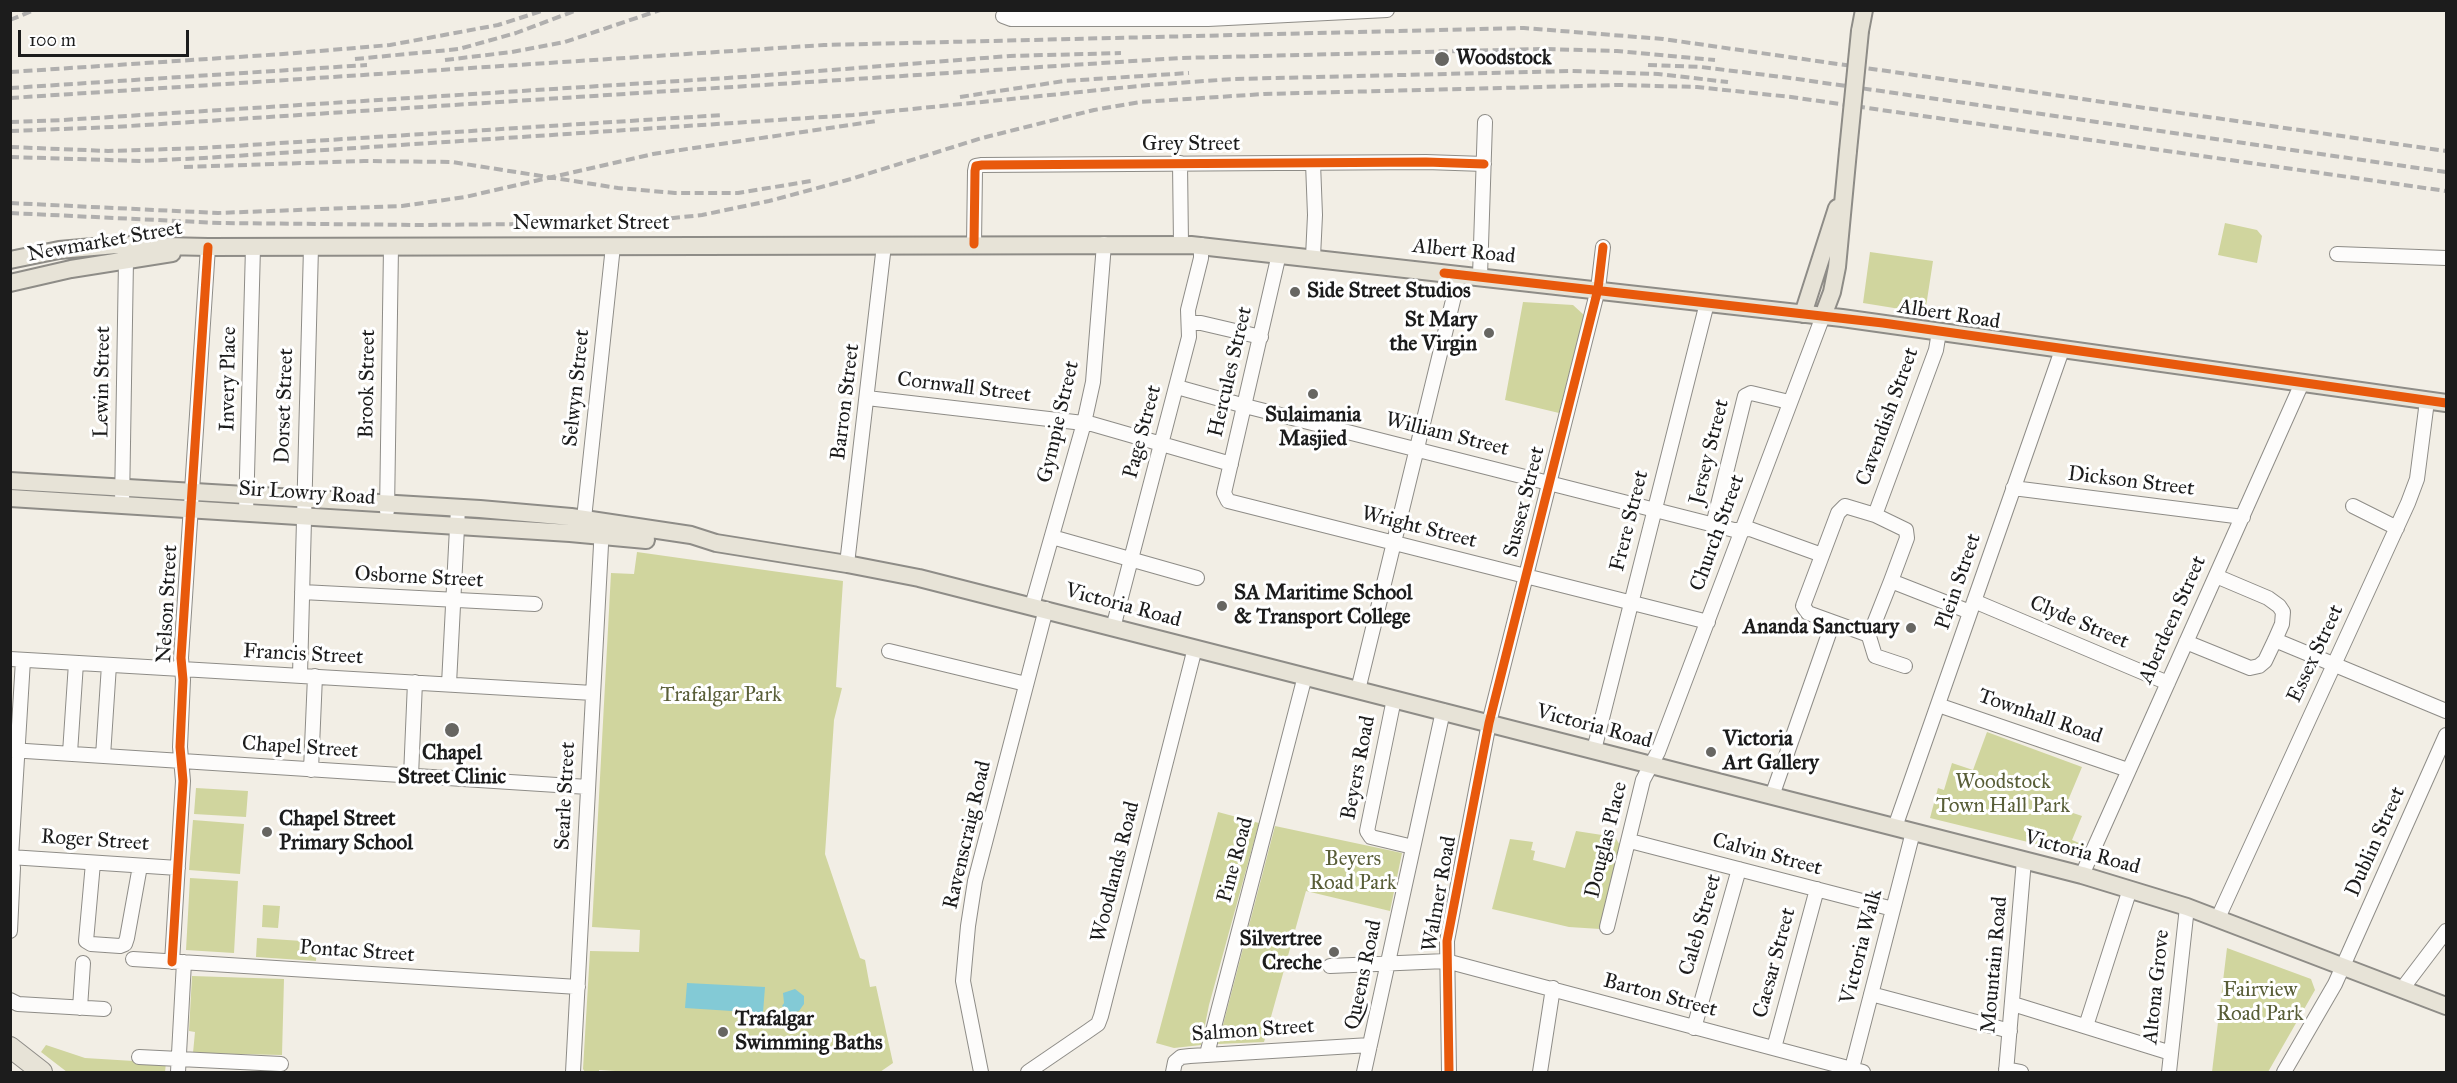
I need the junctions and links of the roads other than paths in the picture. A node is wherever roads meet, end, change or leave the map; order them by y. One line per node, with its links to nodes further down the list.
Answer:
1 (1387, 10): 3 (street)
2 (1864, 10): 8 (main road, bridge)
3 (1003, 16)
4 (1485, 122): 7 (street)
5 (1180, 163): 6 (street, Grey Street); 9 (street, Grey Street); 11 (street)
6 (1313, 163): 7 (street, Grey Street); 22 (street)
7 (1484, 164): 27 (street)
8 (1845, 185): 31 (main road); 32 (main road)
9 (974, 244): 10 (main road, Albert Road); 12 (main road, Newmarket Street)
10 (1104, 244): 11 (main road, Albert Road); 44 (street, Gympie Street)
11 (1182, 244): 13 (main road, Albert Road)
12 (884, 245): 16 (main road, Newmarket Street); 39 (street, Barron Street)
13 (1201, 245): 20 (main road, Albert Road); 33 (street, Page Street)
14 (311, 246): 15 (main road, Newmarket Street); 18 (main road, Newmarket Street); 55 (street, Dorset Street)
15 (391, 246): 16 (main road, Newmarket Street); 57 (street, Brook Street)
16 (613, 246): 70 (street, Selwyn Street)
17 (208, 247): 18 (main road, Newmarket Street); 24 (main road, Newmarket Street); 25 (main road, Newmarket Street); 52 (street, Nelson Street)
18 (253, 247): 53 (street, Invery Place)
19 (1603, 247): 29 (street, Sussex Street)
20 (1279, 254): 22 (main road, Albert Road); 35 (street, Hercules Street)
21 (2337, 254): 23 (street)
22 (1313, 258): 26 (main road, Albert Road)
23 (2446, 258)
24 (10, 260)
25 (126, 260): 28 (main road, Newmarket Street); 50 (street, Lewin Street)
26 (1458, 274): 27 (main road, Albert Road); 46 (street)
27 (1480, 276): 29 (main road, Albert Road)
28 (10, 283)
29 (1598, 290): 30 (main road, Albert Road); 49 (street, Sussex Street)
30 (1707, 303): 31 (main road, Albert Road); 62 (street, Frere Street)
31 (1803, 314): 32 (main road, Albert Road)
32 (1823, 316): 34 (main road, Albert Road); 41 (street, Church Street)
33 (1190, 323): 35 (street); 38 (street, Page Street)
34 (1939, 332): 36 (main road, Albert Road); 64 (street, Cavendish Street)
35 (1261, 337): 43 (street, Hercules Street)
36 (2062, 350): 37 (main road, Albert Road); 51 (street, Plein Street)
37 (2302, 383): 40 (main road, Albert Road); 66 (street, Aberdeen Street)
38 (1177, 387): 43 (street, William Street); 45 (street, Page Street)
39 (867, 398): 44 (street, Cornwall Street); 78 (street, Barron Street)
40 (2427, 401): 42 (main road, Albert Road); 71 (street, Essex Street)
41 (1789, 402): 68 (street, Jersey Street); 73 (street, Church Street)
42 (2446, 403)
43 (1245, 406): 46 (street, William Street); 47 (street, Hercules Street)
44 (1084, 423): 45 (street, Cornwall Street); 74 (street, Gympie Street)
45 (1162, 444): 47 (street, Cornwall Street); 77 (street, Page Street)
46 (1416, 448): 49 (street, William Street); 75 (street)
47 (1231, 464): 56 (street, Hercules Street)
48 (10, 481): 50 (main road, Sir Lowry Road)
49 (1549, 483): 62 (street, William Street); 79 (street, Sussex Street)
50 (122, 488): 52 (main road, Sir Lowry Road); 58 (street, Lewin Street)
51 (2013, 488): 66 (street, Dickson Street); 87 (street, Plein Street)
52 (192, 492): 53 (main road, Sir Lowry Road); 61 (street, Nelson Street)
53 (247, 495): 55 (main road, Sir Lowry Road); 63 (street, Invery Place)
54 (10, 498): 58 (main road, Sir Lowry Road)
55 (303, 499): 57 (main road, Sir Lowry Road); 65 (street, Dorset Street)
56 (1226, 500): 75 (street, Wright Street)
57 (387, 504): 60 (main road, Sir Lowry Road); 67 (street, Brook Street)
58 (122, 505): 61 (main road, Sir Lowry Road)
59 (2353, 506): 71 (street)
60 (458, 508): 69 (street); 70 (main road, Sir Lowry Road)
61 (191, 510): 63 (main road, Sir Lowry Road); 102 (street, Nelson Street)
62 (1655, 510): 68 (street, William Street); 86 (street, Frere Street)
63 (246, 513): 65 (main road, Sir Lowry Road)
64 (1875, 515): 76 (street); 82 (street)
65 (303, 517): 67 (main road, Sir Lowry Road); 83 (street, Dorset Street)
66 (2243, 517): 80 (street, Aberdeen Street)
67 (387, 522): 69 (main road, Sir Lowry Road)
68 (1713, 525): 73 (street, William Street)
69 (457, 526): 70 (main road, Sir Lowry Road); 84 (street)
70 (583, 527): 72 (main road, Victoria Road)
71 (2397, 528): 99 (street, Essex Street)
72 (602, 529): 78 (main road, Victoria Road); 111 (street, Searle Street)
73 (1742, 530): 76 (street, William Street); 89 (street, Church Street)
74 (1052, 537): 77 (street); 88 (street, Gympie Street)
75 (1393, 543): 79 (street, Wright Street); 110 (street)
76 (1822, 555): 90 (street)
77 (1131, 561): 81 (street); 91 (street, Page Street)
78 (847, 564): 88 (main road, Victoria Road)
79 (1525, 576): 86 (street, Wright Street); 116 (street, Sussex Street)
80 (2216, 576): 93 (street); 94 (street, Aberdeen Street)
81 (1197, 578)
82 (1891, 581): 87 (street, Clyde Street); 92 (street)
83 (302, 592): 84 (street, Osborne Street); 103 (street, Dorset Street)
84 (453, 601): 85 (street, Osborne Street); 108 (street)
85 (535, 604)
86 (1631, 604): 89 (street, Wright Street); 119 (street, Frere Street)
87 (1972, 607): 107 (street, Clyde Street); 113 (street, Plein Street)
88 (1039, 608): 91 (main road, Victoria Road); 109 (street, Ravenscraig Road)
89 (1708, 622): 123 (street, Church Street)
90 (1833, 622): 92 (street); 128 (street)
91 (1113, 628): 95 (main road, Victoria Road)
92 (1868, 633): 101 (street)
93 (2275, 640): 94 (street); 99 (street)
94 (2186, 642): 107 (street, Aberdeen Street)
95 (1195, 648): 105 (main road, Victoria Road); 180 (street, Woodlands Road)
96 (889, 651): 109 (street)
97 (16, 660): 98 (street, Francis Street); 118 (street)
98 (76, 663): 100 (street, Francis Street); 120 (street)
99 (2334, 664): 115 (street); 144 (street, Essex Street)
100 (110, 665): 102 (street, Francis Street); 121 (street)
101 (1905, 666)
102 (182, 669): 103 (street, Francis Street); 122 (street, Nelson Street)
103 (300, 675): 104 (street, Francis Street)
104 (315, 676): 106 (street, Francis Street); 124 (street)
105 (1305, 676): 110 (main road, Victoria Road); 171 (street, Pine Road)
106 (415, 682): 108 (street, Francis Street); 126 (street)
107 (2168, 683): 125 (street, Aberdeen Street)
108 (449, 684): 111 (street, Francis Street)
109 (1026, 684): 179 (street, Ravenscraig Road)
110 (1358, 690): 112 (main road, Victoria Road)
111 (593, 693): 127 (street, Searle Street)
112 (1394, 699): 114 (main road, Victoria Road); 132 (street, Beyers Road)
113 (1938, 705): 125 (street, Townhall Road); 129 (street, Plein Street)
114 (1443, 711): 116 (main road, Victoria Road); 132 (street, Queens Road)
115 (2446, 711)
116 (1489, 723): 119 (main road, Victoria Road); 149 (street, Walmer Road)
117 (2446, 735): 153 (street, Dublin Street)
118 (14, 750): 120 (street, Chapel Street); 133 (street)
119 (1594, 750): 123 (main road, Victoria Road)
120 (70, 753): 121 (street, Chapel Street)
121 (103, 756): 122 (street, Chapel Street)
122 (183, 761): 124 (street, Chapel Street); 137 (street, Nelson Street)
123 (1652, 765): 128 (main road, Victoria Road); 131 (street, Douglas Place)
124 (311, 770): 126 (street, Chapel Street)
125 (2128, 770): 139 (street, Aberdeen Street)
126 (411, 776): 127 (street, Chapel Street)
127 (588, 787): 155 (street, Searle Street)
128 (1772, 796): 129 (main road, Victoria Road)
129 (1895, 827): 130 (main road, Victoria Road)
130 (1913, 832): 134 (main road, Victoria Road); 143 (street, Victoria Walk)
131 (1630, 841): 138 (street, Calvin Street); 145 (street, Douglas Place)
132 (1413, 847): 152 (street, Queens Road)
133 (11, 857): 135 (street, Roger Street); 146 (street)
134 (2024, 860): 139 (main road, Victoria Road); 160 (street, Mountain Road)
135 (93, 862): 136 (street, Roger Street); 136 (street)
136 (140, 866): 137 (street, Roger Street)
137 (178, 868): 150 (street, Nelson Street)
138 (1739, 869): 140 (street, Calvin Street); 165 (street, Caleb Street)
139 (2082, 875): 141 (main road, Victoria Road)
140 (1817, 889): 143 (street, Calvin Street); 169 (street, Caesar Street)
141 (2130, 889): 142 (main road, Victoria Road); 164 (street)
142 (2187, 907): 144 (main road, Victoria Road); 170 (street, Altona Grove)
143 (1893, 909): 158 (street, Victoria Walk)
144 (2218, 918): 153 (main road, Victoria Road)
145 (1607, 927)
146 (10, 931)
147 (2446, 931): 157 (street)
148 (133, 959): 150 (street, Pontac Street)
149 (1446, 961): 152 (street, Barton Street); 156 (street, Barton Street); 182 (street, Walmer Road)
150 (178, 962): 155 (street, Pontac Street); 174 (street, Nelson Street)
151 (83, 963): 162 (street)
152 (1388, 963): 154 (street, Barton Street); 167 (street, Queens Road)
153 (2343, 965): 157 (main road, Victoria Road); 187 (street, Dublin Street)
154 (1330, 966)
155 (578, 987): 178 (street, Searle Street)
156 (1553, 988): 165 (street, Barton Street); 183 (street)
157 (2402, 989): 161 (main road, Victoria Road)
158 (1871, 994): 166 (street); 184 (street, Victoria Walk)
159 (10, 1000): 162 (street)
160 (2013, 1004): 164 (street); 166 (street, Mountain Road)
161 (2446, 1006)
162 (80, 1008): 163 (street)
163 (104, 1009)
164 (2086, 1026): 170 (street)
165 (1694, 1028): 169 (street, Barton Street)
166 (2010, 1031): 176 (street, Mountain Road)
167 (1370, 1045): 171 (street, Salmon Street); 181 (street, Queens Road)
168 (10, 1047): 177 (highway)
169 (1774, 1048): 184 (street, Barton Street)
170 (2171, 1053): 186 (street, Altona Grove)
171 (1207, 1054): 175 (street, Salmon Street)
172 (139, 1057): 174 (street)
173 (281, 1064): 174 (street)
174 (178, 1066)
175 (1174, 1067)
176 (2006, 1071): 185 (street)
177 (42, 1072)
178 (573, 1072)
179 (981, 1072)
180 (1028, 1072)
181 (1365, 1072)
182 (1449, 1072)
183 (1540, 1072)
184 (1855, 1072)
185 (2021, 1072)
186 (2169, 1072)
187 (2284, 1072)

